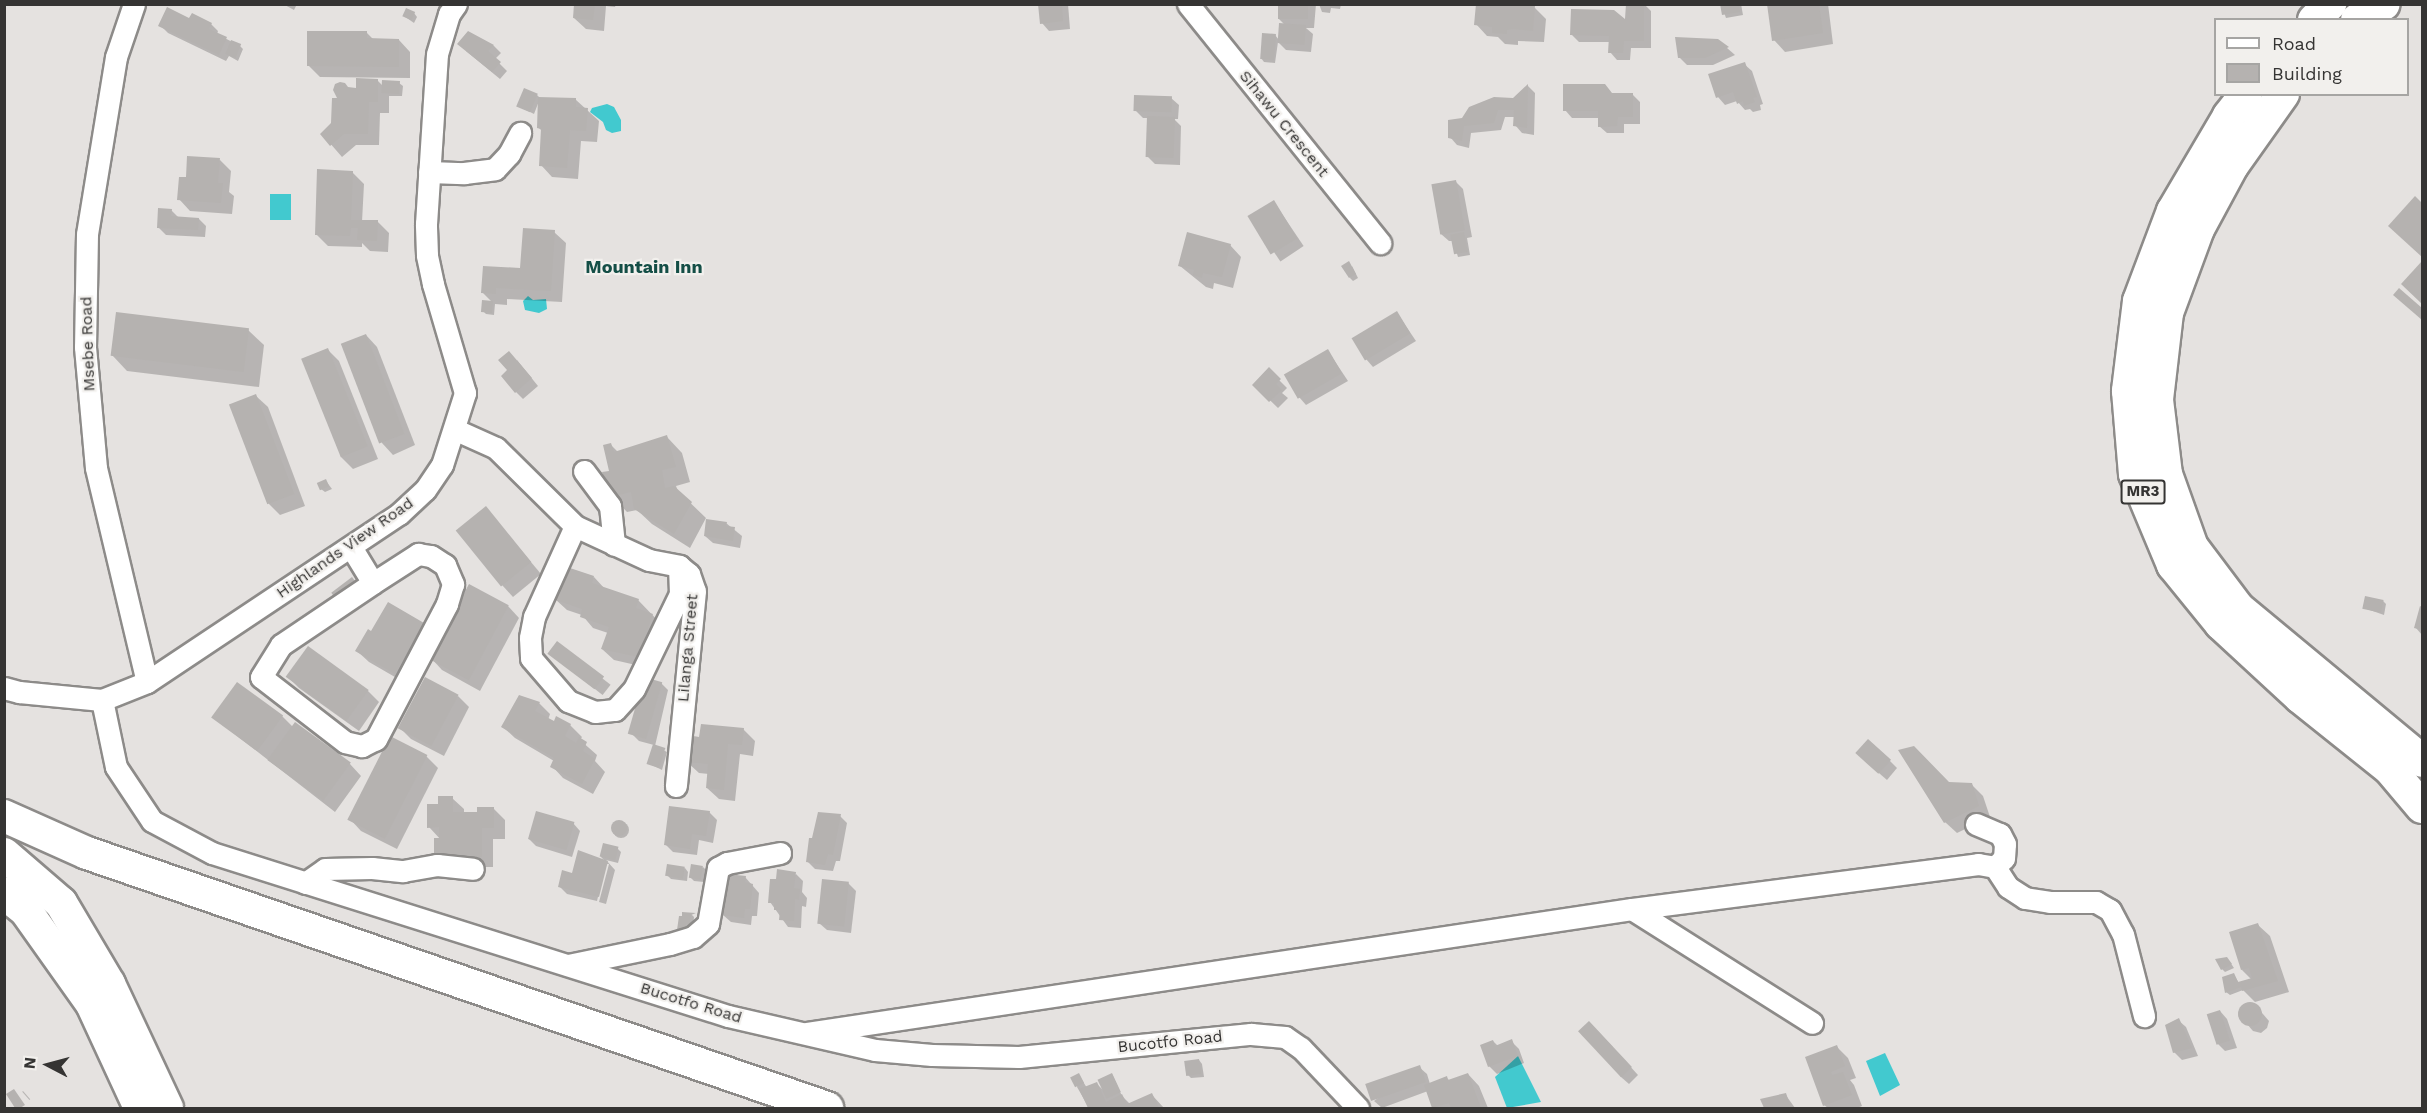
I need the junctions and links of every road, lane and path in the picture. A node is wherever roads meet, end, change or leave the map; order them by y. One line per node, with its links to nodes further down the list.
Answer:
1 (134, 4): 21 (street, Msebe Road)
2 (456, 4): 11 (street, Highlands View Road)
3 (1188, 4): 12 (street, Sihawu Crescent)
4 (2330, 4): 6 (highway)
5 (2384, 4): 7 (highway)
6 (2316, 18)
7 (2360, 18)
8 (2244, 96): 27 (highway, MR3)
9 (2282, 96): 20 (highway, MR3)
10 (520, 132): 11 (street)
11 (429, 172): 13 (street, Highlands View Road)
12 (1380, 243)
13 (456, 430): 15 (street); 17 (street, Highlands View Road)
14 (584, 471): 16 (street)
15 (575, 526): 16 (street); 18 (street)
16 (614, 545): 18 (street)
17 (351, 547): 19 (street); 21 (street, Highlands View Road)
18 (679, 566): 26 (street, Lilanga Street)
19 (373, 583): 19 (street)
20 (2320, 676): 24 (highway); 25 (highway, MR3)
21 (147, 682): 23 (street, Highlands View Road)
22 (4, 688): 23 (street, Highlands View Road)
23 (102, 700): 34 (street, Bucotfo Road)
24 (2422, 747)
25 (2422, 761)
26 (676, 786)
27 (2422, 807)
28 (4, 816): 45 (highway)
29 (1976, 824): 32 (street)
30 (780, 853): 37 (street)
31 (4, 854): 44 (highway)
32 (1995, 867): 36 (street); 39 (street)
33 (473, 869): 34 (street)
34 (305, 883): 37 (street, Bucotfo Road)
35 (4, 893): 38 (highway)
36 (1632, 909): 40 (street); 41 (street)
37 (567, 965): 41 (street, Bucotfo Road)
38 (92, 1004): 42 (highway); 43 (highway)
39 (2144, 1016)
40 (1812, 1023)
41 (807, 1033): 46 (street, Bucotfo Road)
42 (130, 1108)
43 (140, 1108)
44 (167, 1108)
45 (827, 1108)
46 (1358, 1108)

